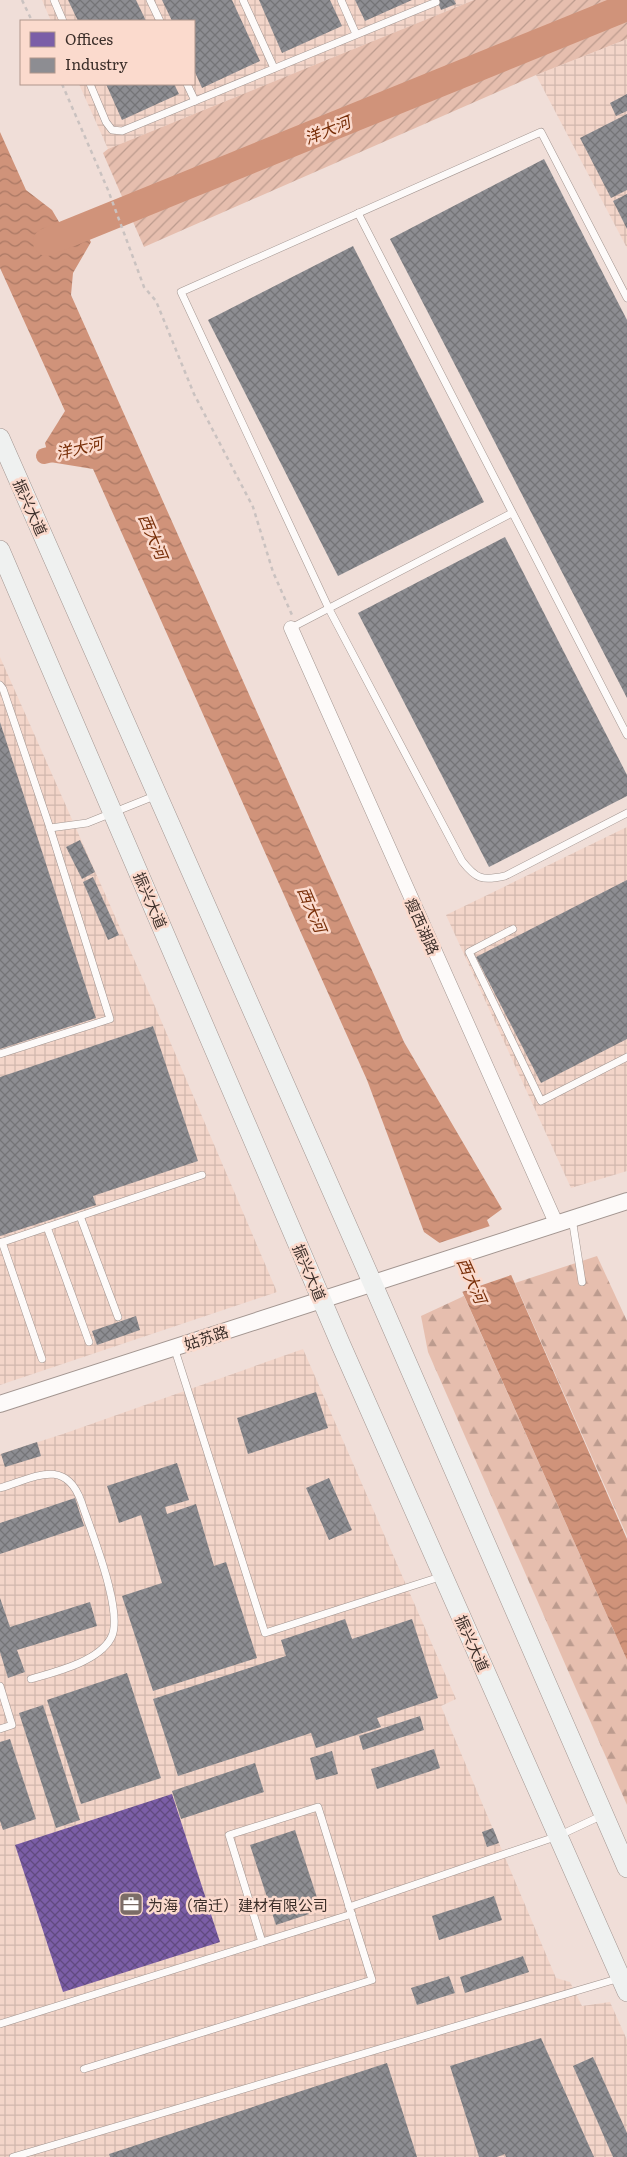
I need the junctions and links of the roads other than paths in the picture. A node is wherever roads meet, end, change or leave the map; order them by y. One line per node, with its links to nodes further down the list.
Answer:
1 (54, 0): 6 (lane)
2 (150, 0): 7 (lane)
3 (243, 0): 9 (lane)
4 (341, 0): 8 (lane)
5 (435, 0): 8 (lane)
6 (63, 20)
7 (160, 20)
8 (356, 34): 9 (lane)
9 (274, 68): 12 (lane)
10 (90, 85): 12 (lane)
11 (187, 85): 12 (lane)
12 (195, 101)
13 (358, 213): 14 (lane); 16 (lane); 18 (lane)
14 (627, 298)
15 (0, 438): 22 (main road, 振兴大道)
16 (512, 513): 18 (lane); 21 (lane)
17 (0, 550): 23 (main road, 振兴大道)
18 (329, 609): 19 (lane); 24 (lane)
19 (291, 628): 33 (street, 瘦西湖路)
20 (0, 685): 25 (lane)
21 (627, 735)
22 (158, 795): 23 (lane); 36 (main road, 振兴大道)
23 (113, 813): 25 (lane); 38 (main road, 振兴大道)
24 (627, 813)
25 (50, 828): 27 (lane)
26 (513, 929): 28 (lane)
27 (0, 1054)
28 (627, 1057)
29 (202, 1175): 31 (lane)
30 (627, 1200): 32 (street)
31 (80, 1216): 34 (lane); 39 (lane)
32 (572, 1218): 33 (street); 37 (lane)
33 (556, 1223): 36 (street, 姑苏路)
34 (47, 1227): 35 (lane); 40 (lane)
35 (1, 1242): 42 (lane)
36 (372, 1282): 38 (street, 姑苏路); 49 (main road, 振兴大道)
37 (582, 1282)
38 (322, 1299): 41 (street, 姑苏路); 45 (main road, 振兴大道)
39 (118, 1317)
40 (89, 1342)
41 (174, 1347): 43 (street, 姑苏路); 45 (lane)
42 (42, 1359)
43 (0, 1404)
44 (0, 1488): 46 (lane)
45 (443, 1576): 50 (main road, 振兴大道)
46 (31, 1679)
47 (0, 1686): 48 (lane)
48 (0, 1729)
49 (604, 1814): 50 (lane); 51 (main road, 振兴大道)
50 (558, 1836): 52 (lane); 54 (main road, 振兴大道)
51 (627, 1868)
52 (350, 1910): 53 (lane); 53 (lane); 56 (lane)
53 (262, 1942): 55 (lane)
54 (624, 1985): 57 (lane)
55 (0, 2024)
56 (84, 2069)
57 (13, 2157)

